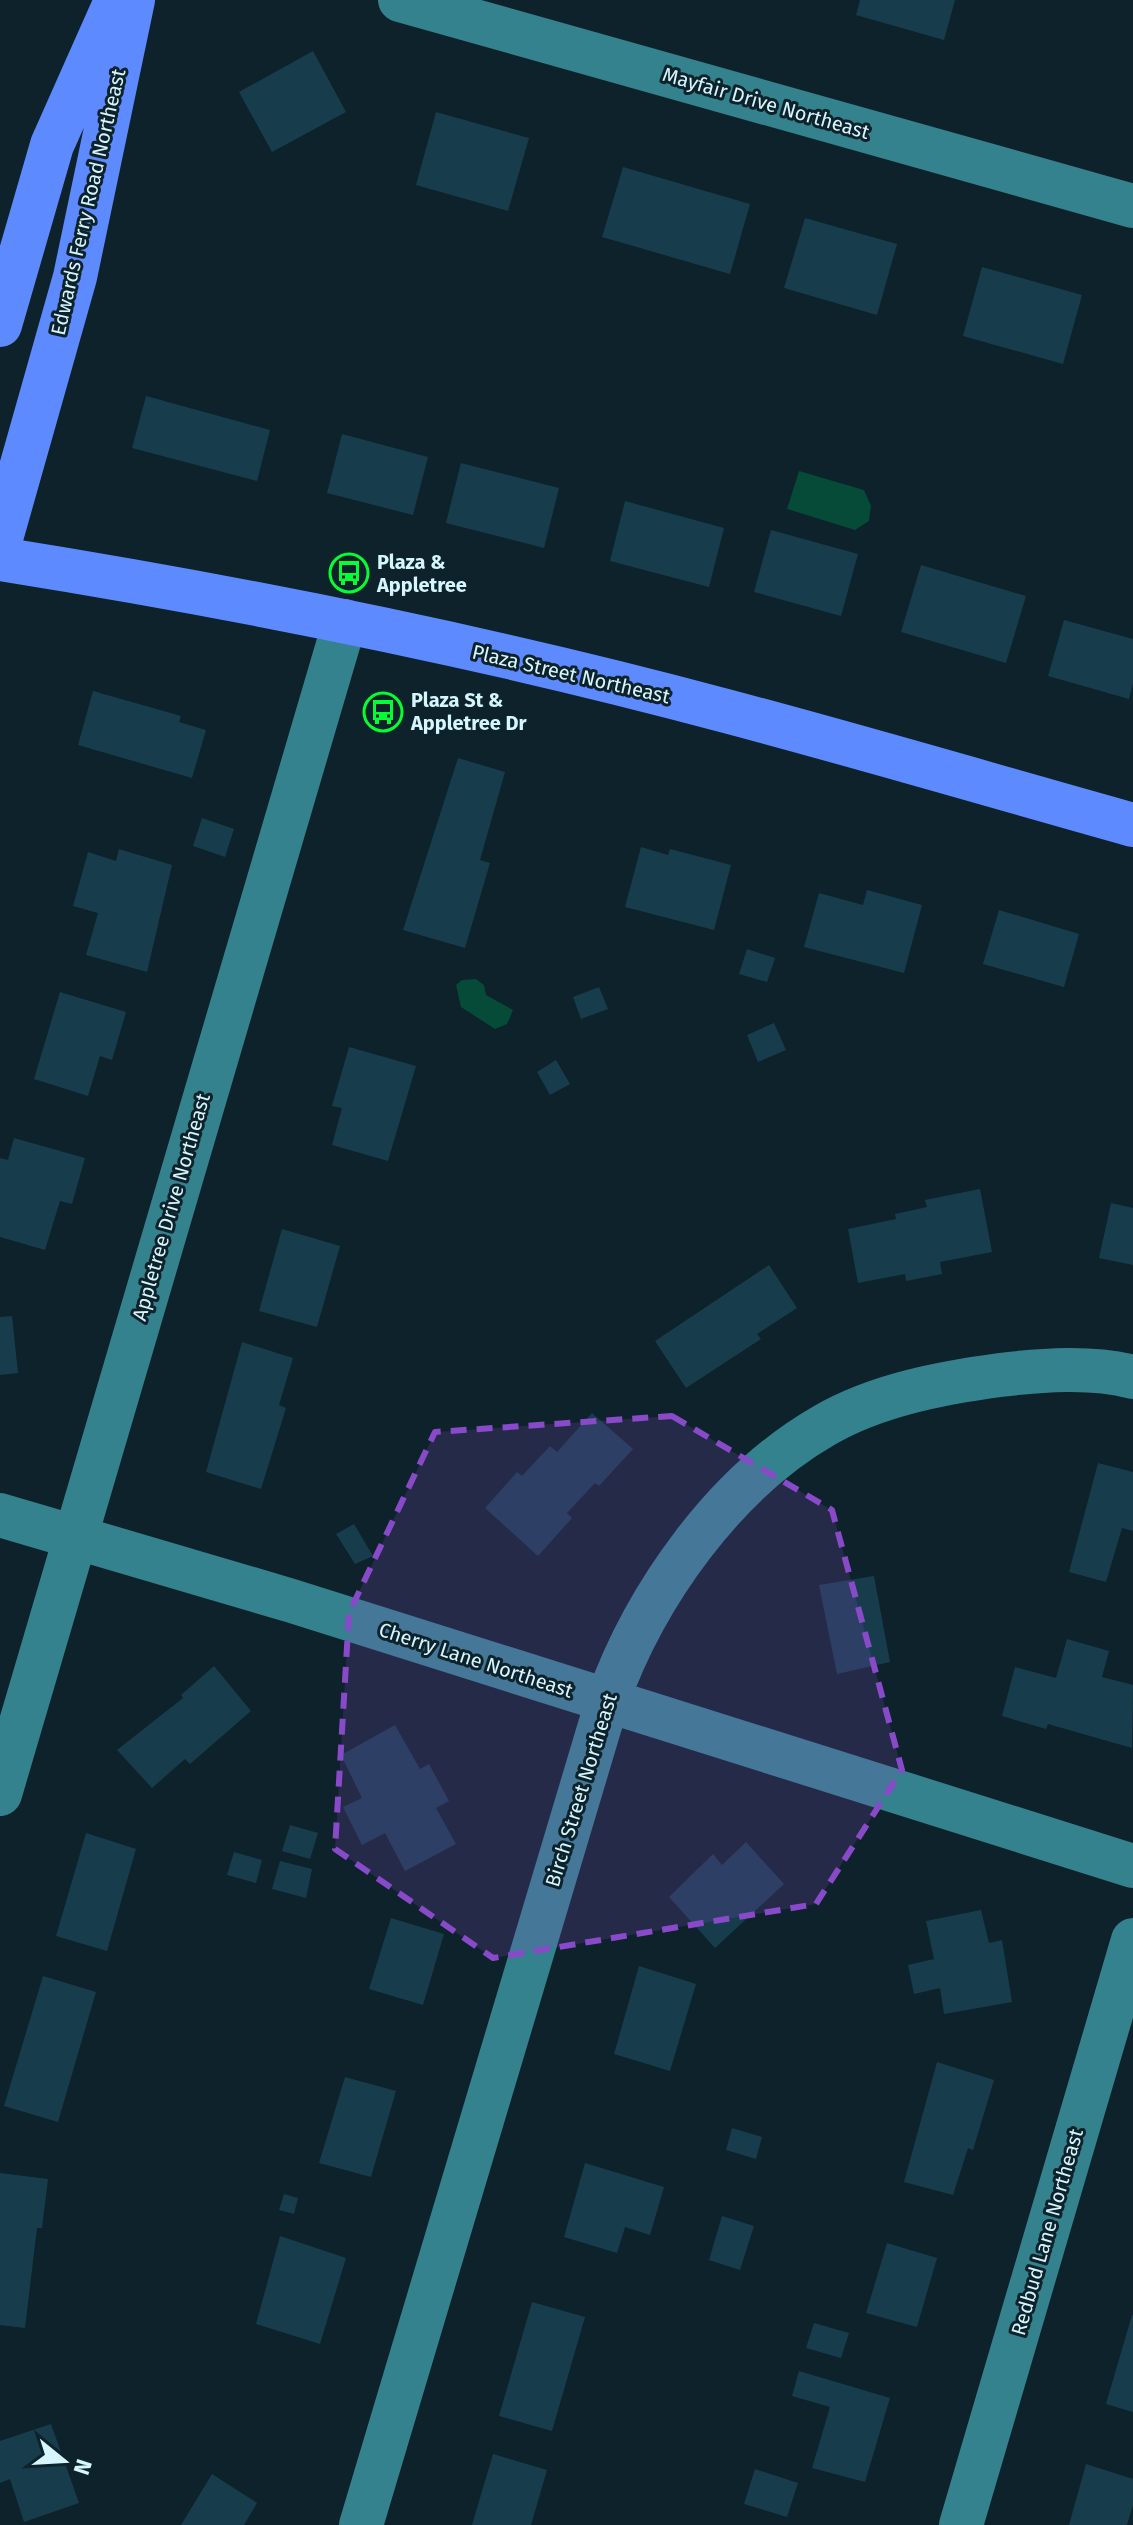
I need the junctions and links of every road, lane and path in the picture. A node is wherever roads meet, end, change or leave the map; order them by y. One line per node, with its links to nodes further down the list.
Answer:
1 (116, 0): 5 (main road, Edwards Ferry Road Northeast)
2 (133, 0): 6 (main road, Edwards Ferry Road Northeast)
3 (400, 0): 4 (street, Mayfair Drive Northeast)
4 (1133, 206)
5 (0, 325)
6 (0, 542)
7 (0, 559): 8 (main road, Plaza Street Northeast)
8 (345, 621): 9 (main road, Plaza Street Northeast); 12 (street, Appletree Drive Northeast)
9 (1133, 825)
10 (1133, 1377): 13 (street, Birch Street Northeast)
11 (0, 1515): 12 (street, Cherry Lane Northeast)
12 (75, 1535): 13 (street, Cherry Lane Northeast); 14 (street, Appletree Drive Northeast)
13 (607, 1702): 15 (street, Cherry Lane Northeast); 17 (street, Birch Street Northeast)
14 (0, 1794)
15 (1133, 1866)
16 (1133, 1940): 18 (street, Redbud Lane Northeast)
17 (361, 2525)
18 (961, 2525)

